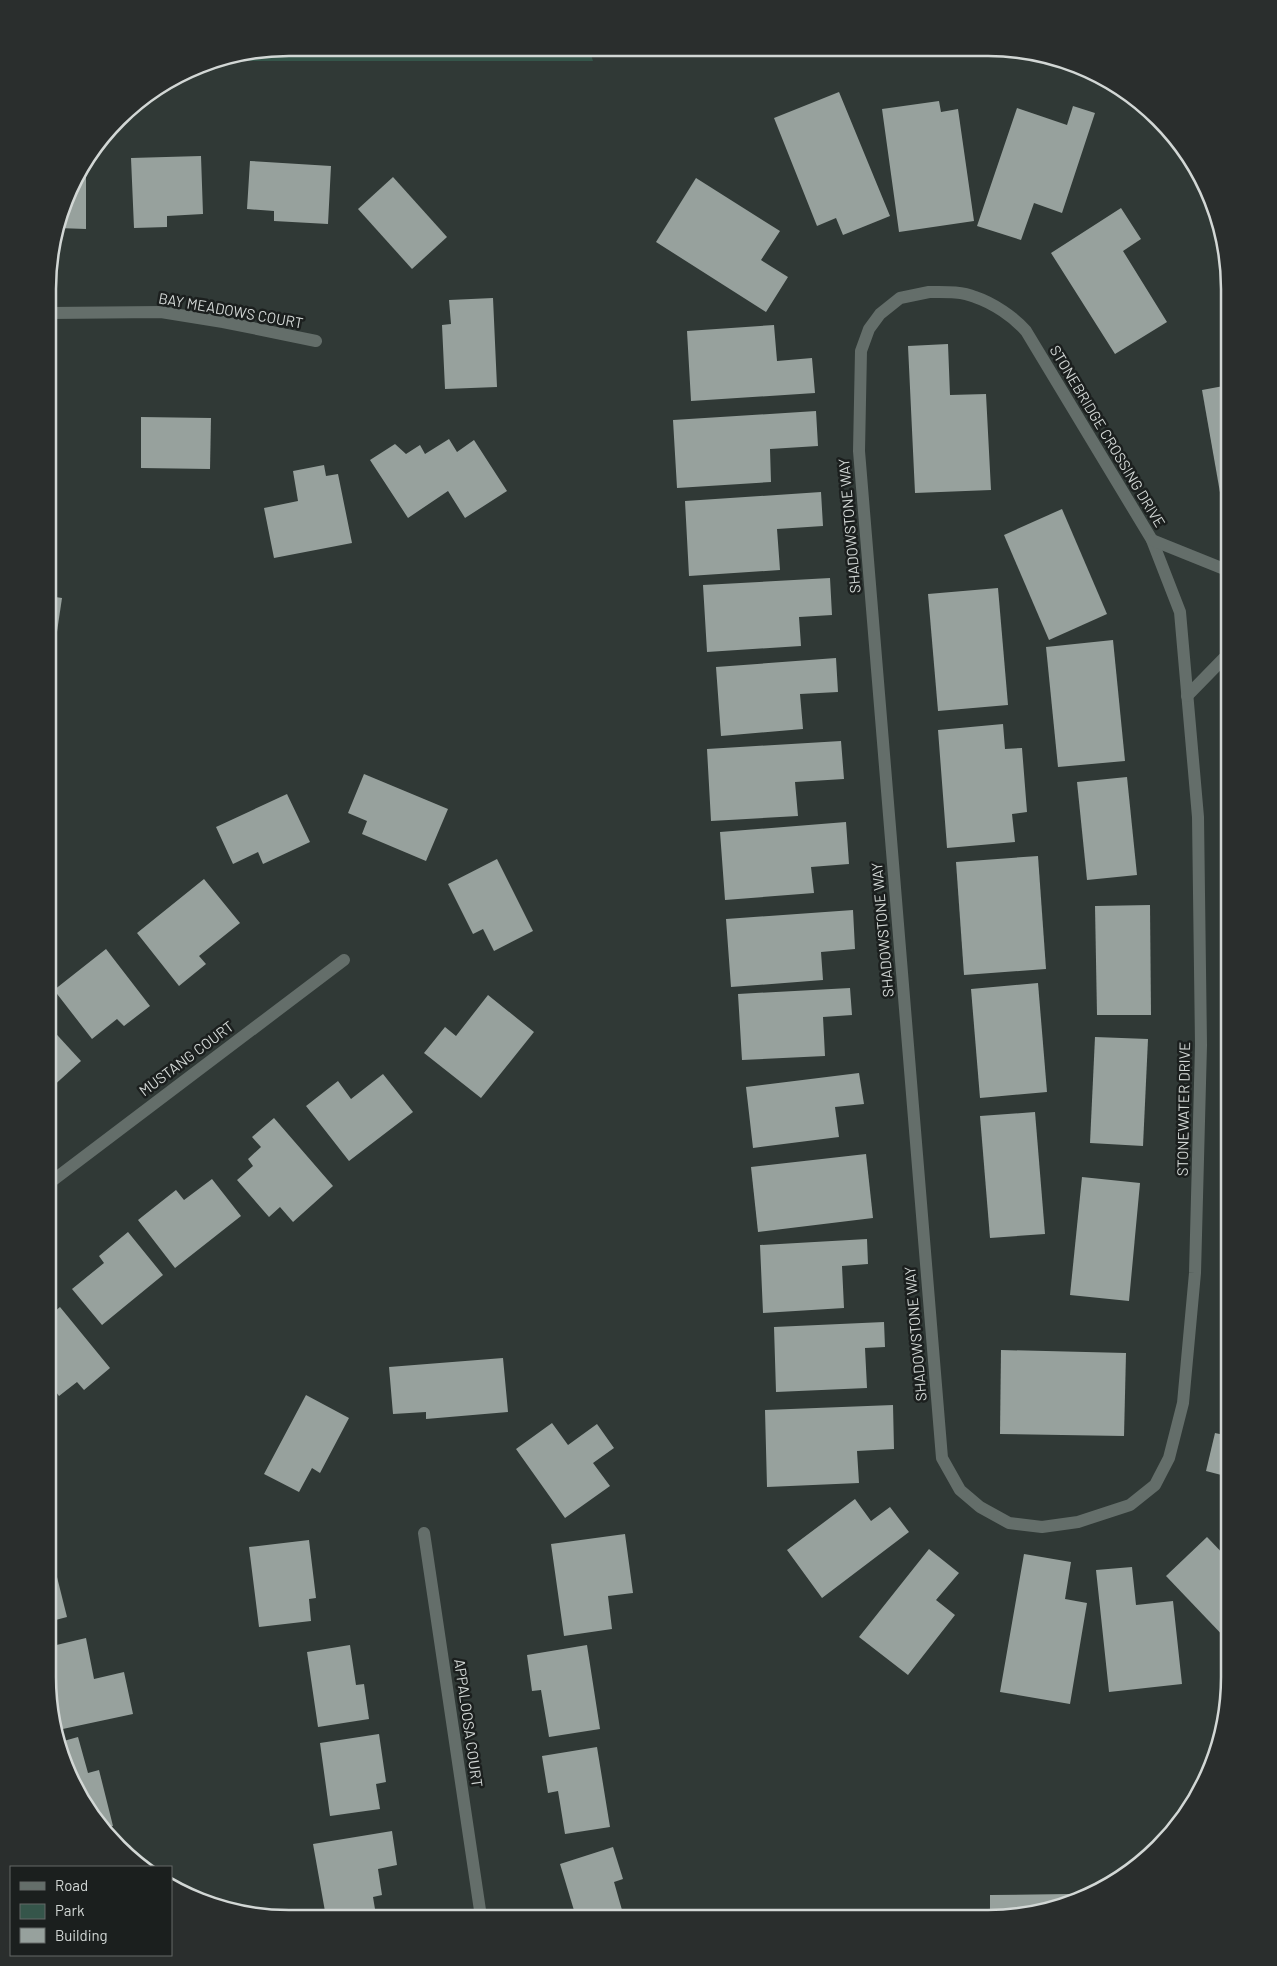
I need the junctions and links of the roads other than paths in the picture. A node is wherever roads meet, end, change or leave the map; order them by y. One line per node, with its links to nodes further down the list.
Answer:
1 (1000, 311): 4 (street, STONEBRIDGE CROSSING DRIVE); 10 (street, SHADOWSTONE WAY)
2 (56, 313): 3 (street, BAY MEADOWS COURT)
3 (316, 342)
4 (1152, 540): 5 (street, STONEBRIDGE CROSSING DRIVE); 7 (street, STONEWATER DRIVE)
5 (1221, 568)
6 (1221, 661): 7 (street)
7 (1187, 696): 10 (street, STONEWATER DRIVE)
8 (344, 960): 9 (street, MUSTANG COURT)
9 (56, 1178)
10 (1130, 1505)
11 (424, 1533): 12 (street, APPALOOSA COURT)
12 (480, 1910)

